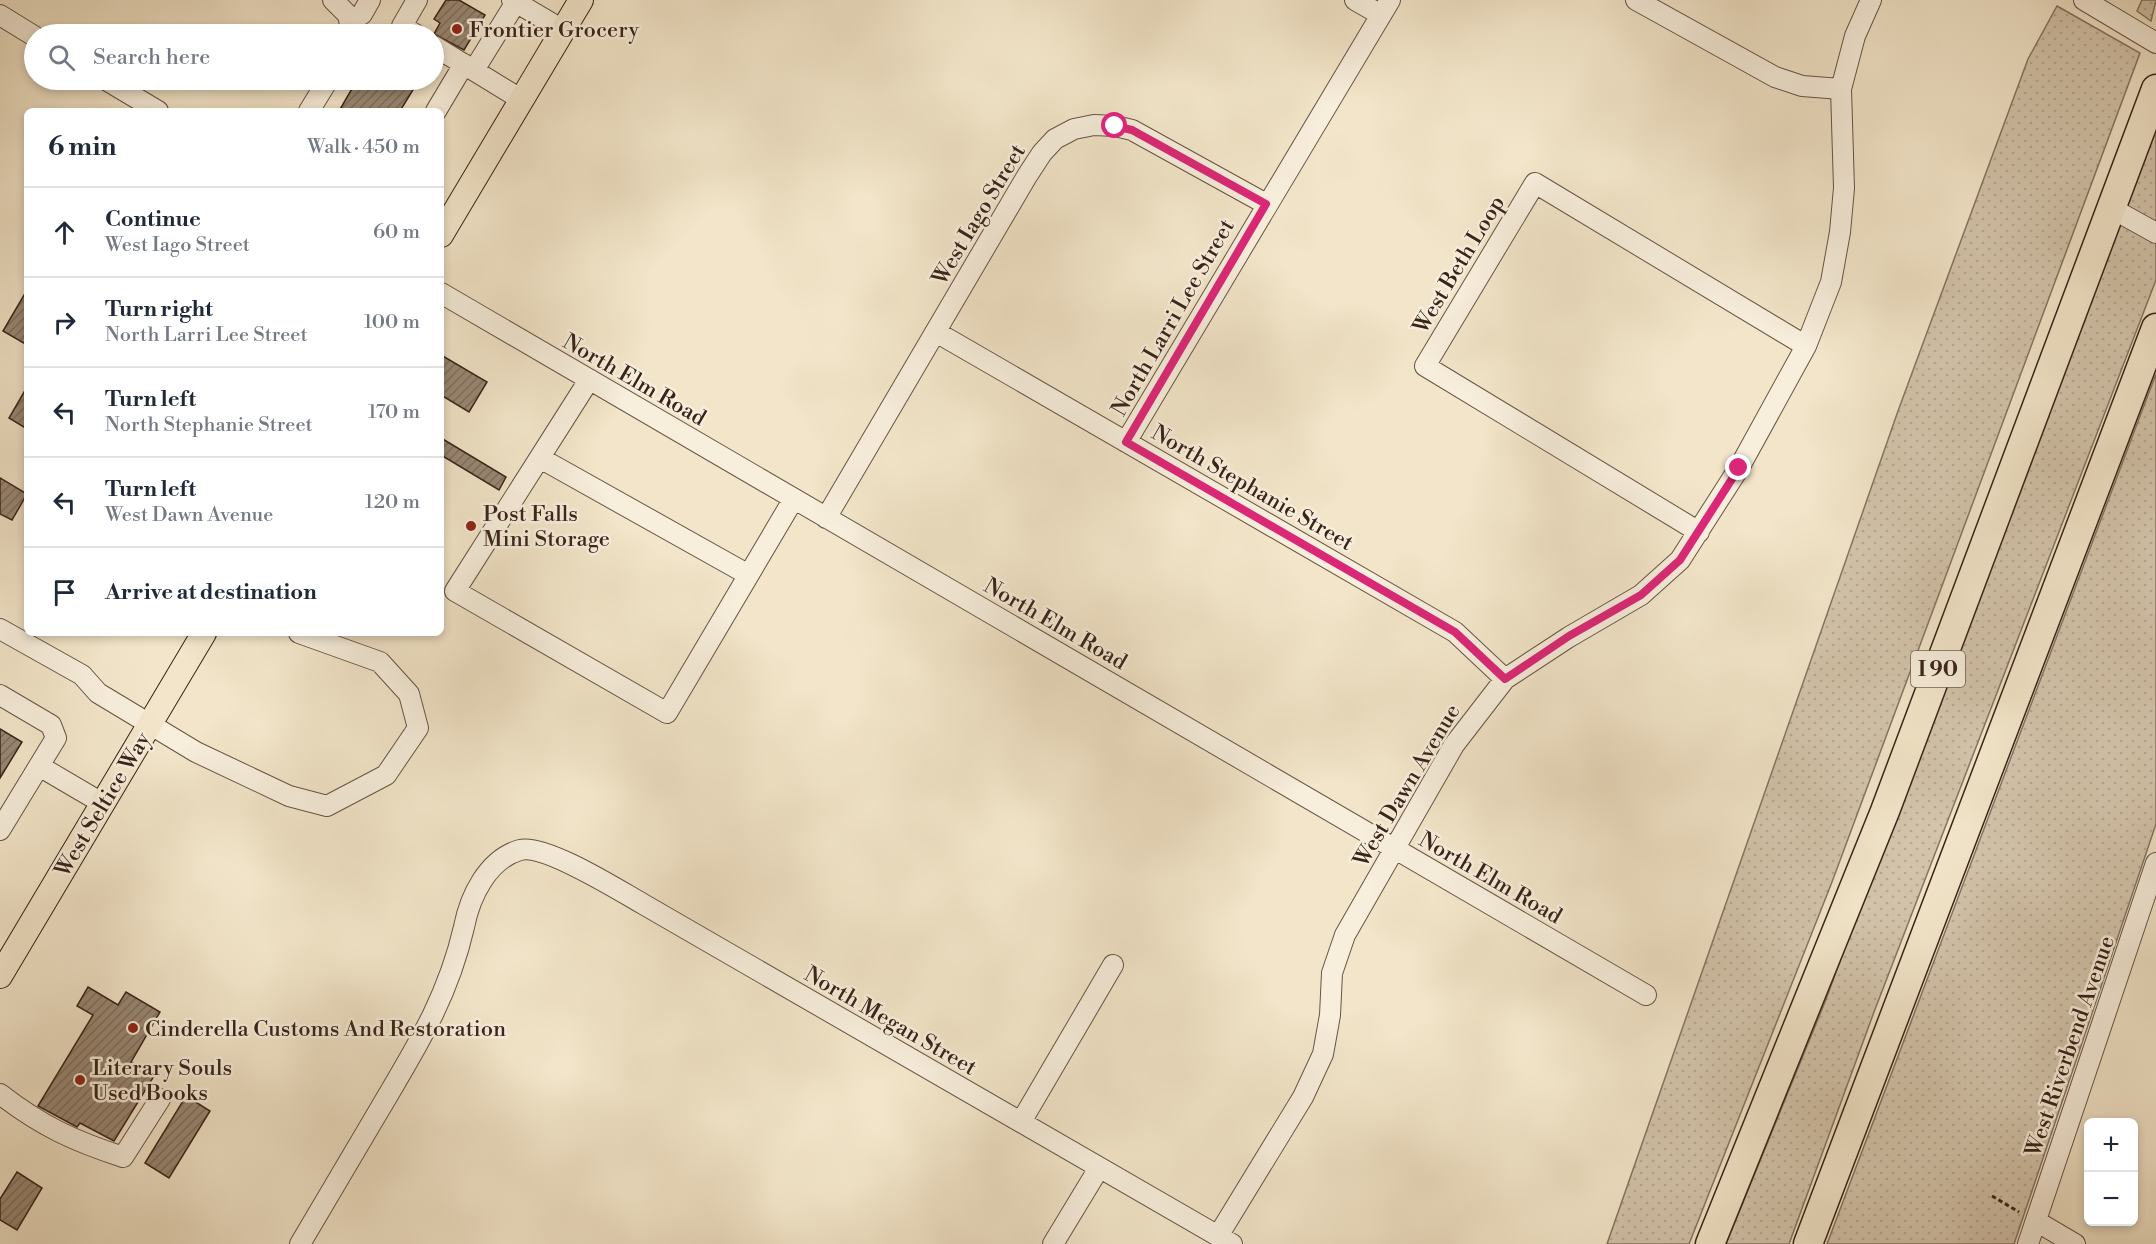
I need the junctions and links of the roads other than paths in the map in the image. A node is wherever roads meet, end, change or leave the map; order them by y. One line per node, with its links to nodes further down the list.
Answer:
1 (333, 0): 12 (street)
2 (370, 0): 13 (street)
3 (417, 0): 14 (street)
4 (581, 0): 16 (main road)
5 (1355, 0): 10 (street)
6 (1636, 0): 20 (street)
7 (1872, 0): 20 (street, West Dawn Avenue)
8 (2084, 0): 17 (street)
9 (514, 1): 16 (street); 19 (street)
10 (1385, 7): 28 (street, North Larri Lee Street)
11 (0, 15): 15 (street)
12 (350, 24)
13 (354, 24)
14 (403, 24)
15 (24, 30)
16 (563, 30): 24 (main road)
17 (2156, 43)
18 (444, 52): 19 (street)
19 (469, 67): 24 (street); 27 (street)
20 (1841, 89): 35 (street, West Dawn Avenue)
21 (2156, 89): 29 (highway, I 90)
22 (123, 90): 25 (street)
23 (322, 90): 26 (street)
24 (522, 99): 30 (main road)
25 (153, 108)
26 (311, 108)
27 (438, 108)
28 (1266, 204): 34 (street, West Iago Street); 37 (street, North Larri Lee Street)
29 (2110, 208): 31 (street); 65 (highway, I 90)
30 (444, 230)
31 (2156, 233)
32 (444, 295): 36 (street, North Elm Road)
33 (2156, 328): 66 (highway)
34 (936, 332): 37 (street, North Stephanie Street); 40 (street, West Iago Street)
35 (1806, 346): 41 (street, West Dawn Avenue); 41 (street, West Beth Loop)
36 (589, 380): 38 (street); 39 (street, North Elm Road)
37 (1126, 442): 46 (street, North Stephanie Street)
38 (540, 458): 42 (street); 42 (street)
39 (793, 500): 40 (street, North Elm Road); 42 (street)
40 (826, 518): 52 (street, North Elm Road)
41 (1699, 532): 46 (street, West Dawn Avenue)
42 (747, 574)
43 (0, 629): 48 (street)
44 (202, 636): 48 (main road, West Seltice Way)
45 (307, 636): 48 (street)
46 (1505, 679): 52 (street, West Dawn Avenue)
47 (0, 695): 49 (street)
48 (149, 724): 50 (main road, West Seltice Way)
49 (39, 766): 50 (street); 51 (street)
50 (102, 803): 54 (main road, West Seltice Way)
51 (0, 830)
52 (1394, 850): 56 (street, North Elm Road); 62 (street, West Dawn Avenue)
53 (2156, 863): 61 (street, West Riverbend Avenue)
54 (3, 964)
55 (1113, 965): 59 (street)
56 (1646, 995)
57 (0, 1094): 58 (street)
58 (160, 1099)
59 (1021, 1122): 60 (street, North Megan Street); 63 (street, North Megan Street)
60 (1099, 1168): 62 (street, North Megan Street); 64 (street)
61 (2036, 1221): 67 (street, West Riverbend Avenue); 68 (street)
62 (1225, 1240)
63 (300, 1244)
64 (1053, 1244)
65 (1710, 1244)
66 (1808, 1244)
67 (2028, 1244)
68 (2075, 1244)

